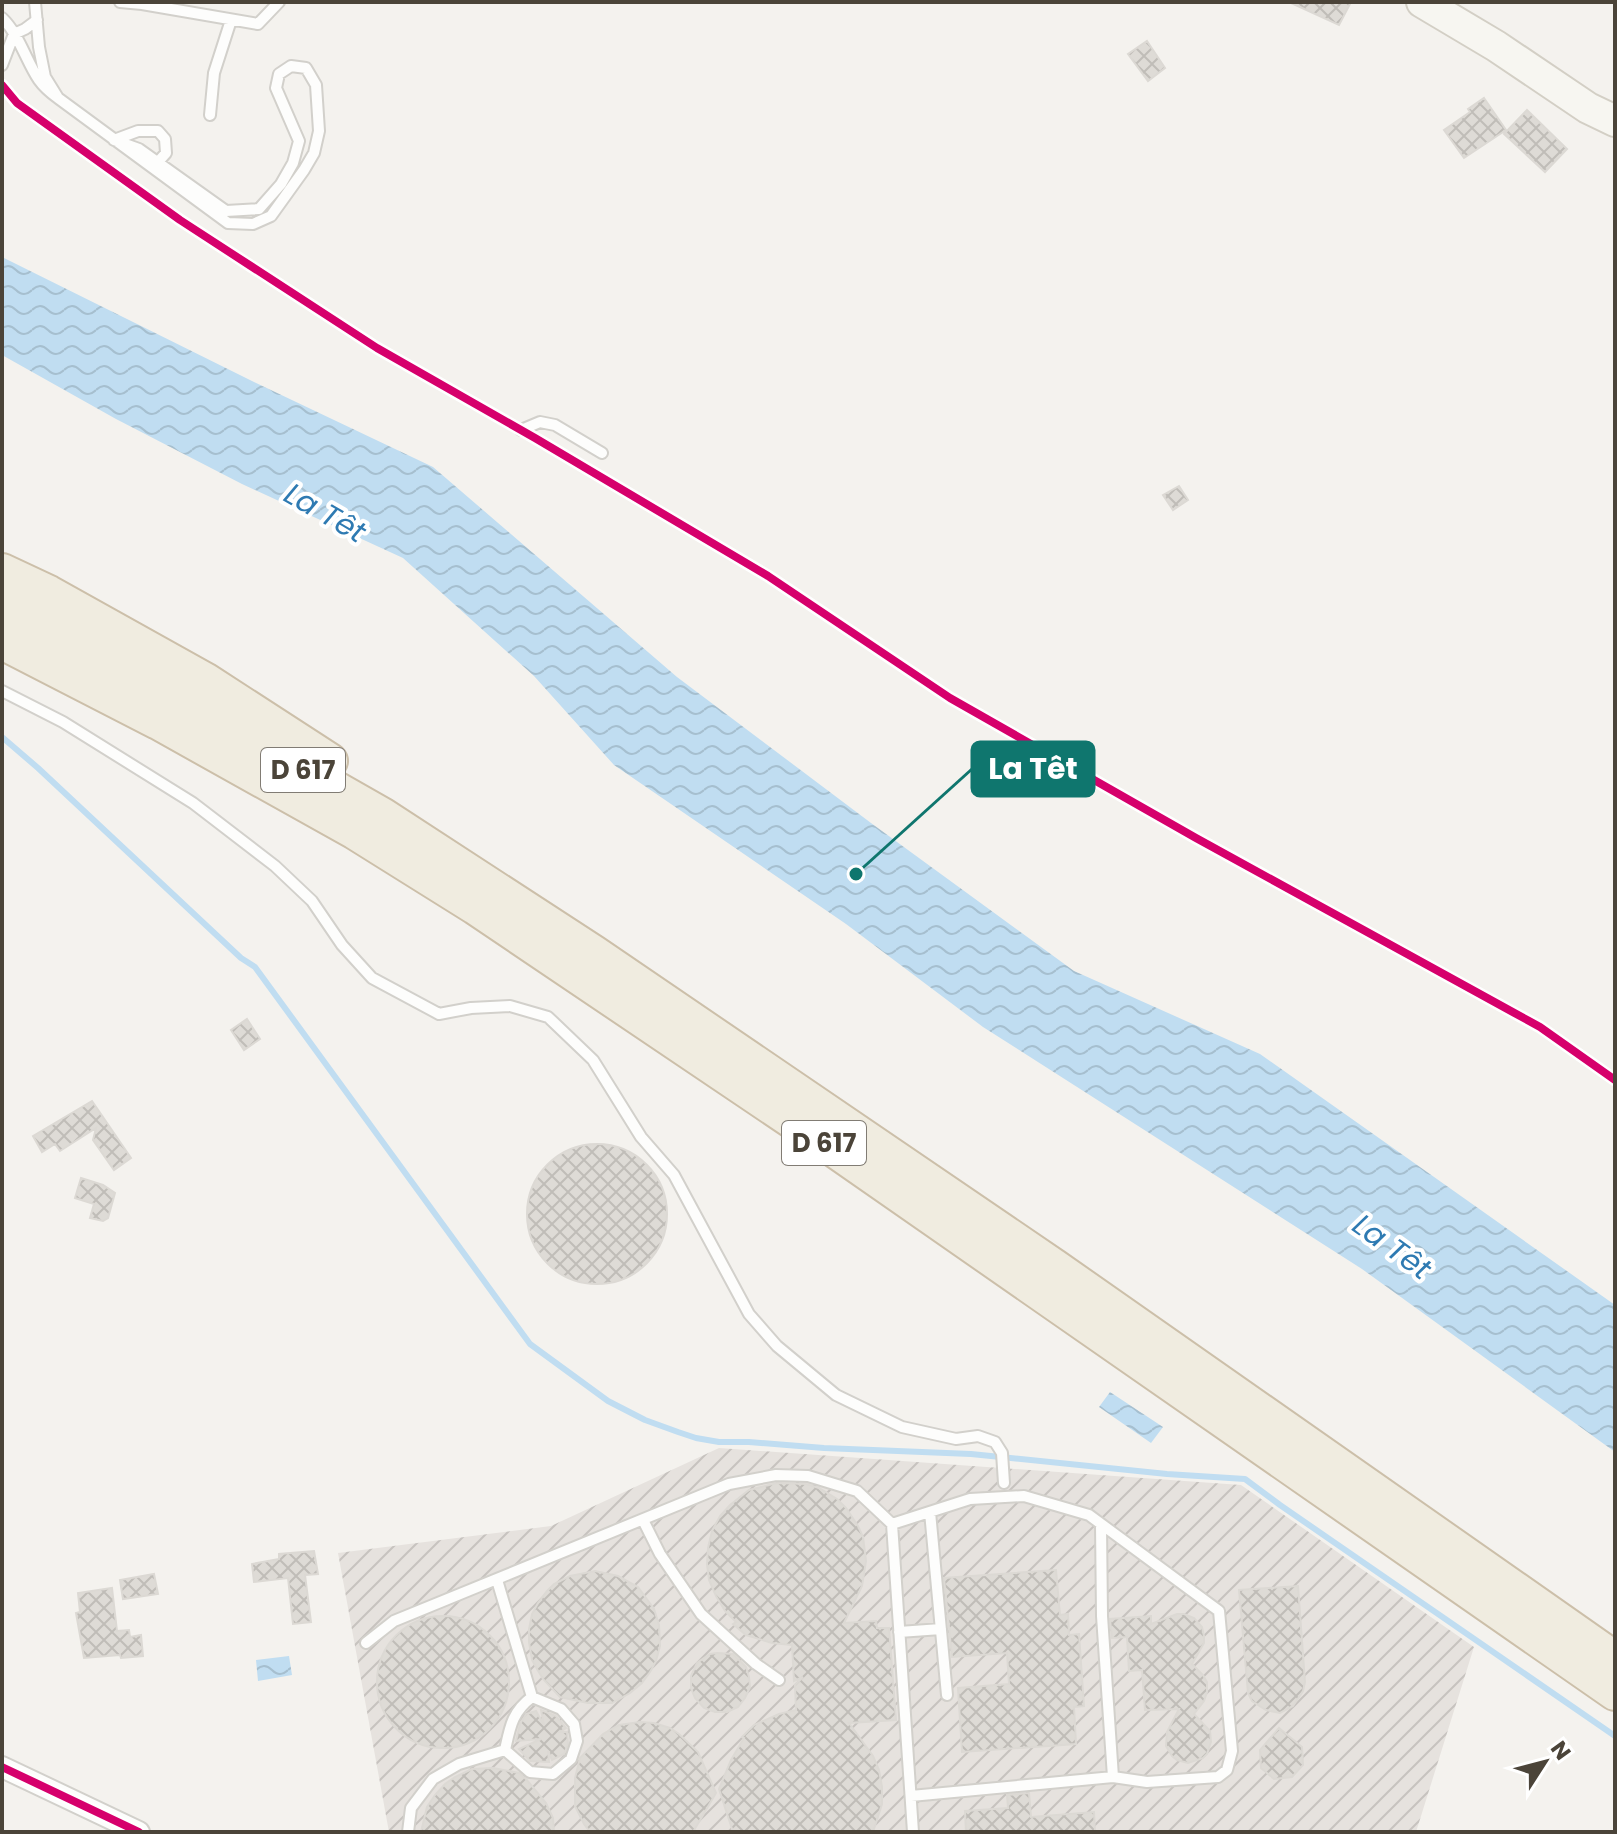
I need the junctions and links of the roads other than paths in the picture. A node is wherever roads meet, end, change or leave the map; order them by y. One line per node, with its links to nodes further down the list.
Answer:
1 (35, 2): 8 (lane)
2 (120, 2): 6 (lane)
3 (167, 2): 6 (lane)
4 (279, 2): 9 (lane)
5 (1422, 2): 14 (main road)
6 (182, 12): 9 (lane)
7 (2, 18): 10 (lane)
8 (37, 20): 10 (lane); 12 (lane)
9 (231, 20): 13 (lane)
10 (14, 34): 11 (lane); 12 (lane)
11 (2, 65)
12 (58, 98): 15 (lane)
13 (210, 115)
14 (1615, 121)
15 (114, 140): 16 (lane); 16 (lane); 16 (lane)
16 (158, 162)
17 (521, 430): 18 (lane)
18 (602, 453)
19 (2, 571): 23 (highway)
20 (2, 607): 23 (highway, D 617)
21 (2, 642): 35 (highway, D 617)
22 (2, 691): 24 (lane)
23 (594, 953): 33 (highway, D 617)
24 (1004, 1483)
25 (930, 1512): 27 (lane); 28 (lane); 30 (lane)
26 (643, 1520): 27 (lane); 29 (lane); 34 (lane)
27 (892, 1524): 31 (lane)
28 (1101, 1525): 40 (lane); 40 (lane)
29 (497, 1580): 32 (lane); 37 (lane)
30 (941, 1629): 31 (lane); 36 (lane)
31 (899, 1632): 41 (lane)
32 (366, 1643)
33 (1615, 1659)
34 (779, 1680)
35 (1615, 1693)
36 (947, 1695)
37 (532, 1697): 38 (lane); 38 (lane)
38 (505, 1750): 44 (lane)
39 (2, 1767): 43 (street)
40 (1113, 1777): 41 (lane)
41 (911, 1796): 42 (lane)
42 (912, 1816): 45 (lane); 46 (lane)
43 (139, 1832)
44 (408, 1832)
45 (902, 1832)
46 (913, 1832)

